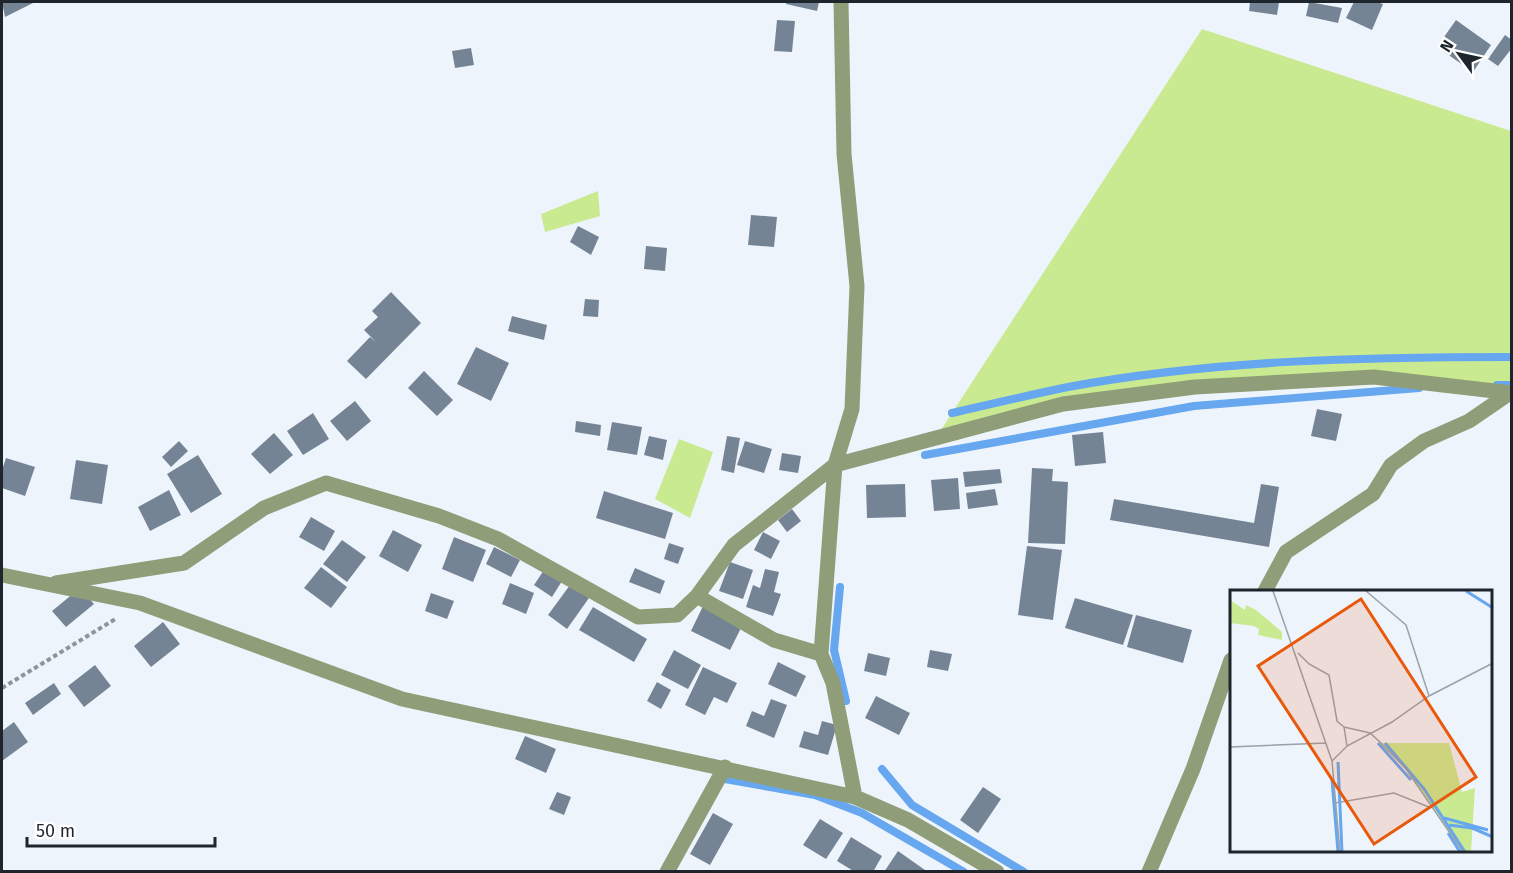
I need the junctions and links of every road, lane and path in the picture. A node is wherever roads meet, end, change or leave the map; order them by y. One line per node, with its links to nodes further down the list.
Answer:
1 (841, 2): 3 (street)
2 (1511, 393): 3 (street); 6 (street)
3 (835, 465): 7 (street); 9 (street)
4 (2, 575): 5 (street)
5 (45, 584): 7 (street); 8 (street)
6 (1266, 590)
7 (697, 596): 9 (street)
8 (140, 603): 11 (path); 12 (street)
9 (821, 654): 13 (street)
10 (1230, 663): 16 (street)
11 (2, 688)
12 (725, 767): 13 (street); 14 (street)
13 (855, 797): 15 (street)
14 (667, 872)
15 (997, 872)
16 (1149, 872)

